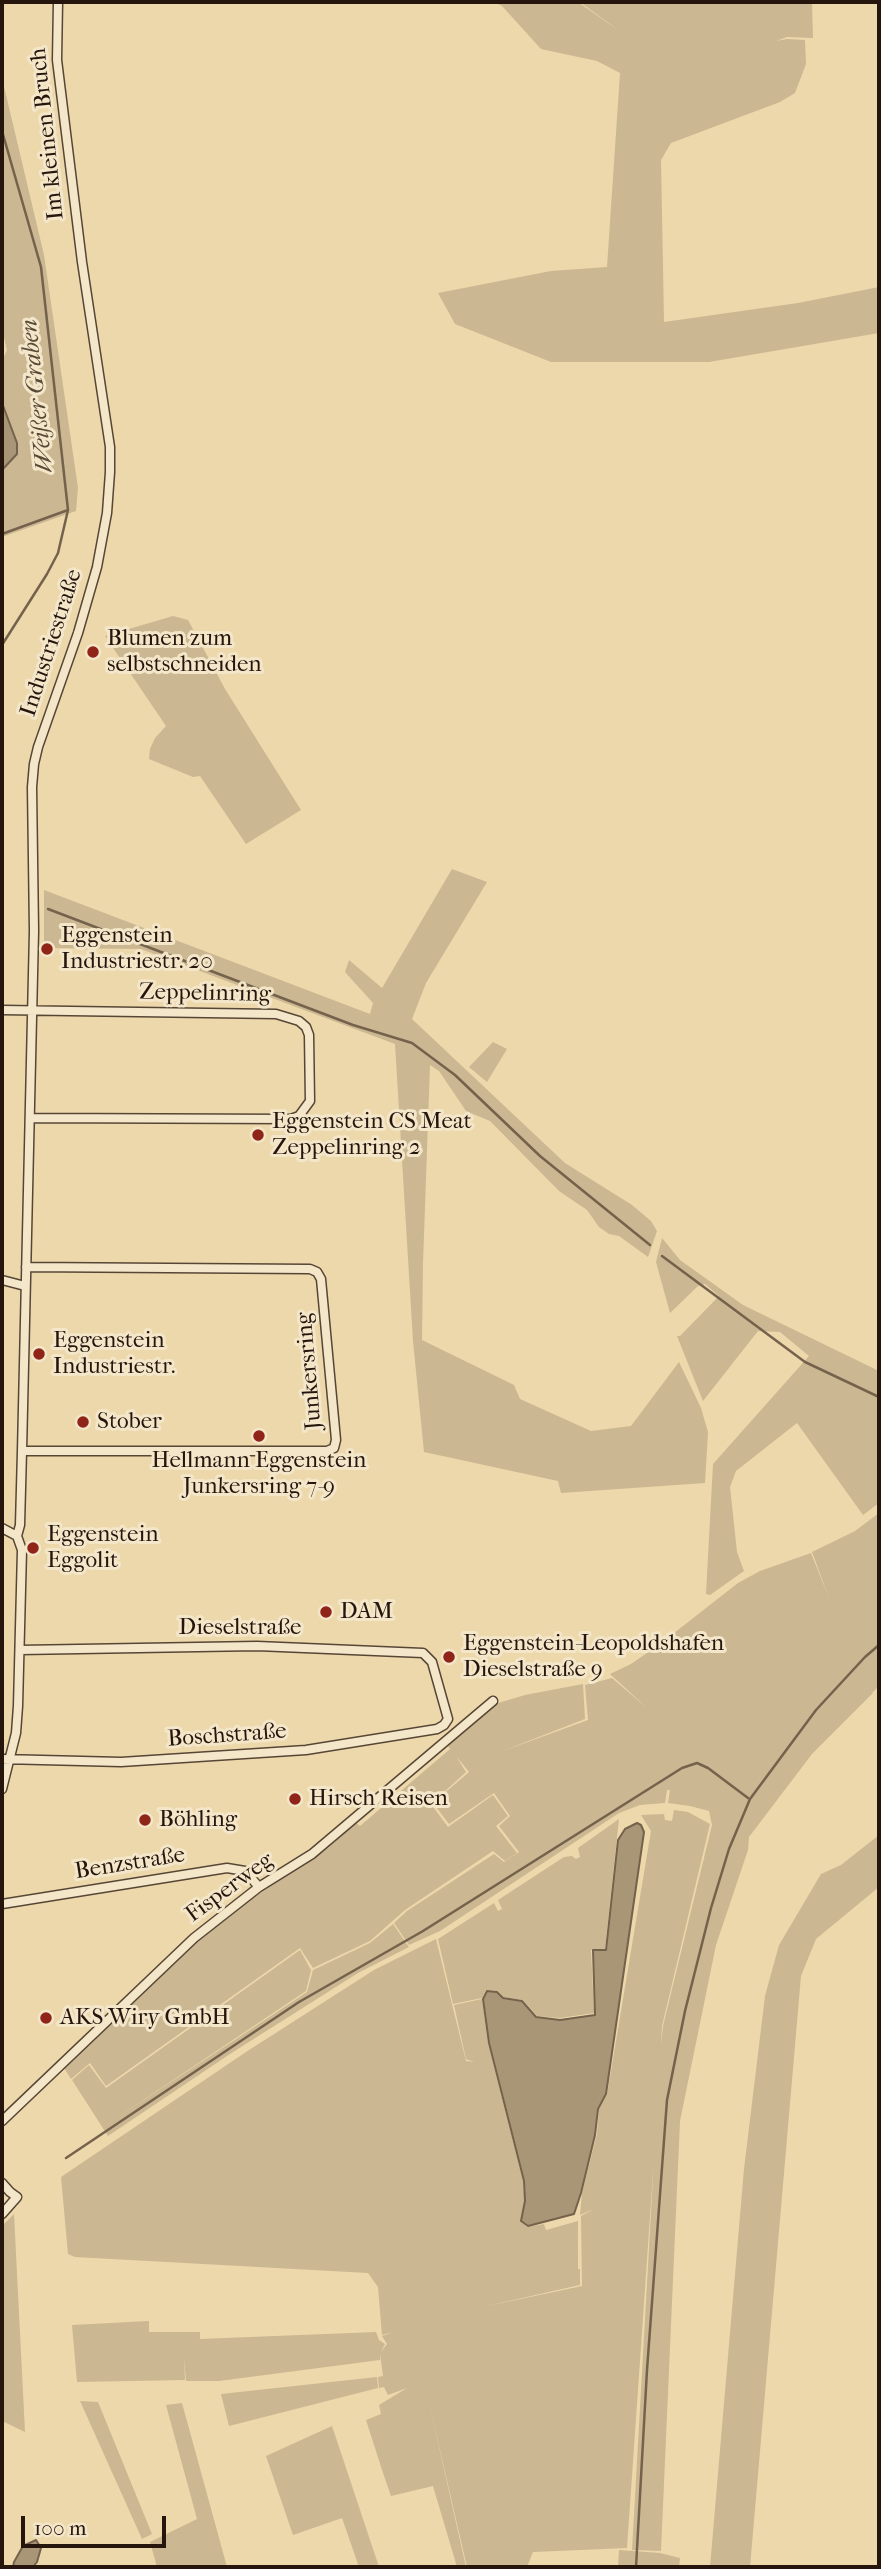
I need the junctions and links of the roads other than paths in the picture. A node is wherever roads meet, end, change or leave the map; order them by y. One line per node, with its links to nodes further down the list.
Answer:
1 (58, 2): 2 (street, Im kleinen Bruch)
2 (82, 262): 4 (street, Industriestraße)
3 (2, 1010): 4 (street, Zeppelinring)
4 (32, 1011): 5 (street, Industriestraße); 5 (street, Zeppelinring)
5 (30, 1118): 6 (street, Industriestraße)
6 (26, 1267): 8 (street, Industriestraße); 9 (street, Junkersring)
7 (2, 1280): 8 (street)
8 (25, 1286): 9 (street, Industriestraße)
9 (22, 1451): 11 (street, Industriestraße)
10 (2, 1528): 11 (street)
11 (17, 1535): 12 (street, Industriestraße)
12 (20, 1650): 14 (street, Dieselstraße); 15 (street, Industriestraße)
13 (493, 1701): 17 (street, Fisperweg)
14 (444, 1725): 15 (street, Boschstraße)
15 (5, 1760): 16 (street, Industriestraße)
16 (2, 1789)
17 (258, 1887): 18 (street, Benzstraße); 19 (street, Fisperweg)
18 (2, 1904)
19 (2, 2121)
20 (3, 2188): 21 (street)
21 (2, 2214)

